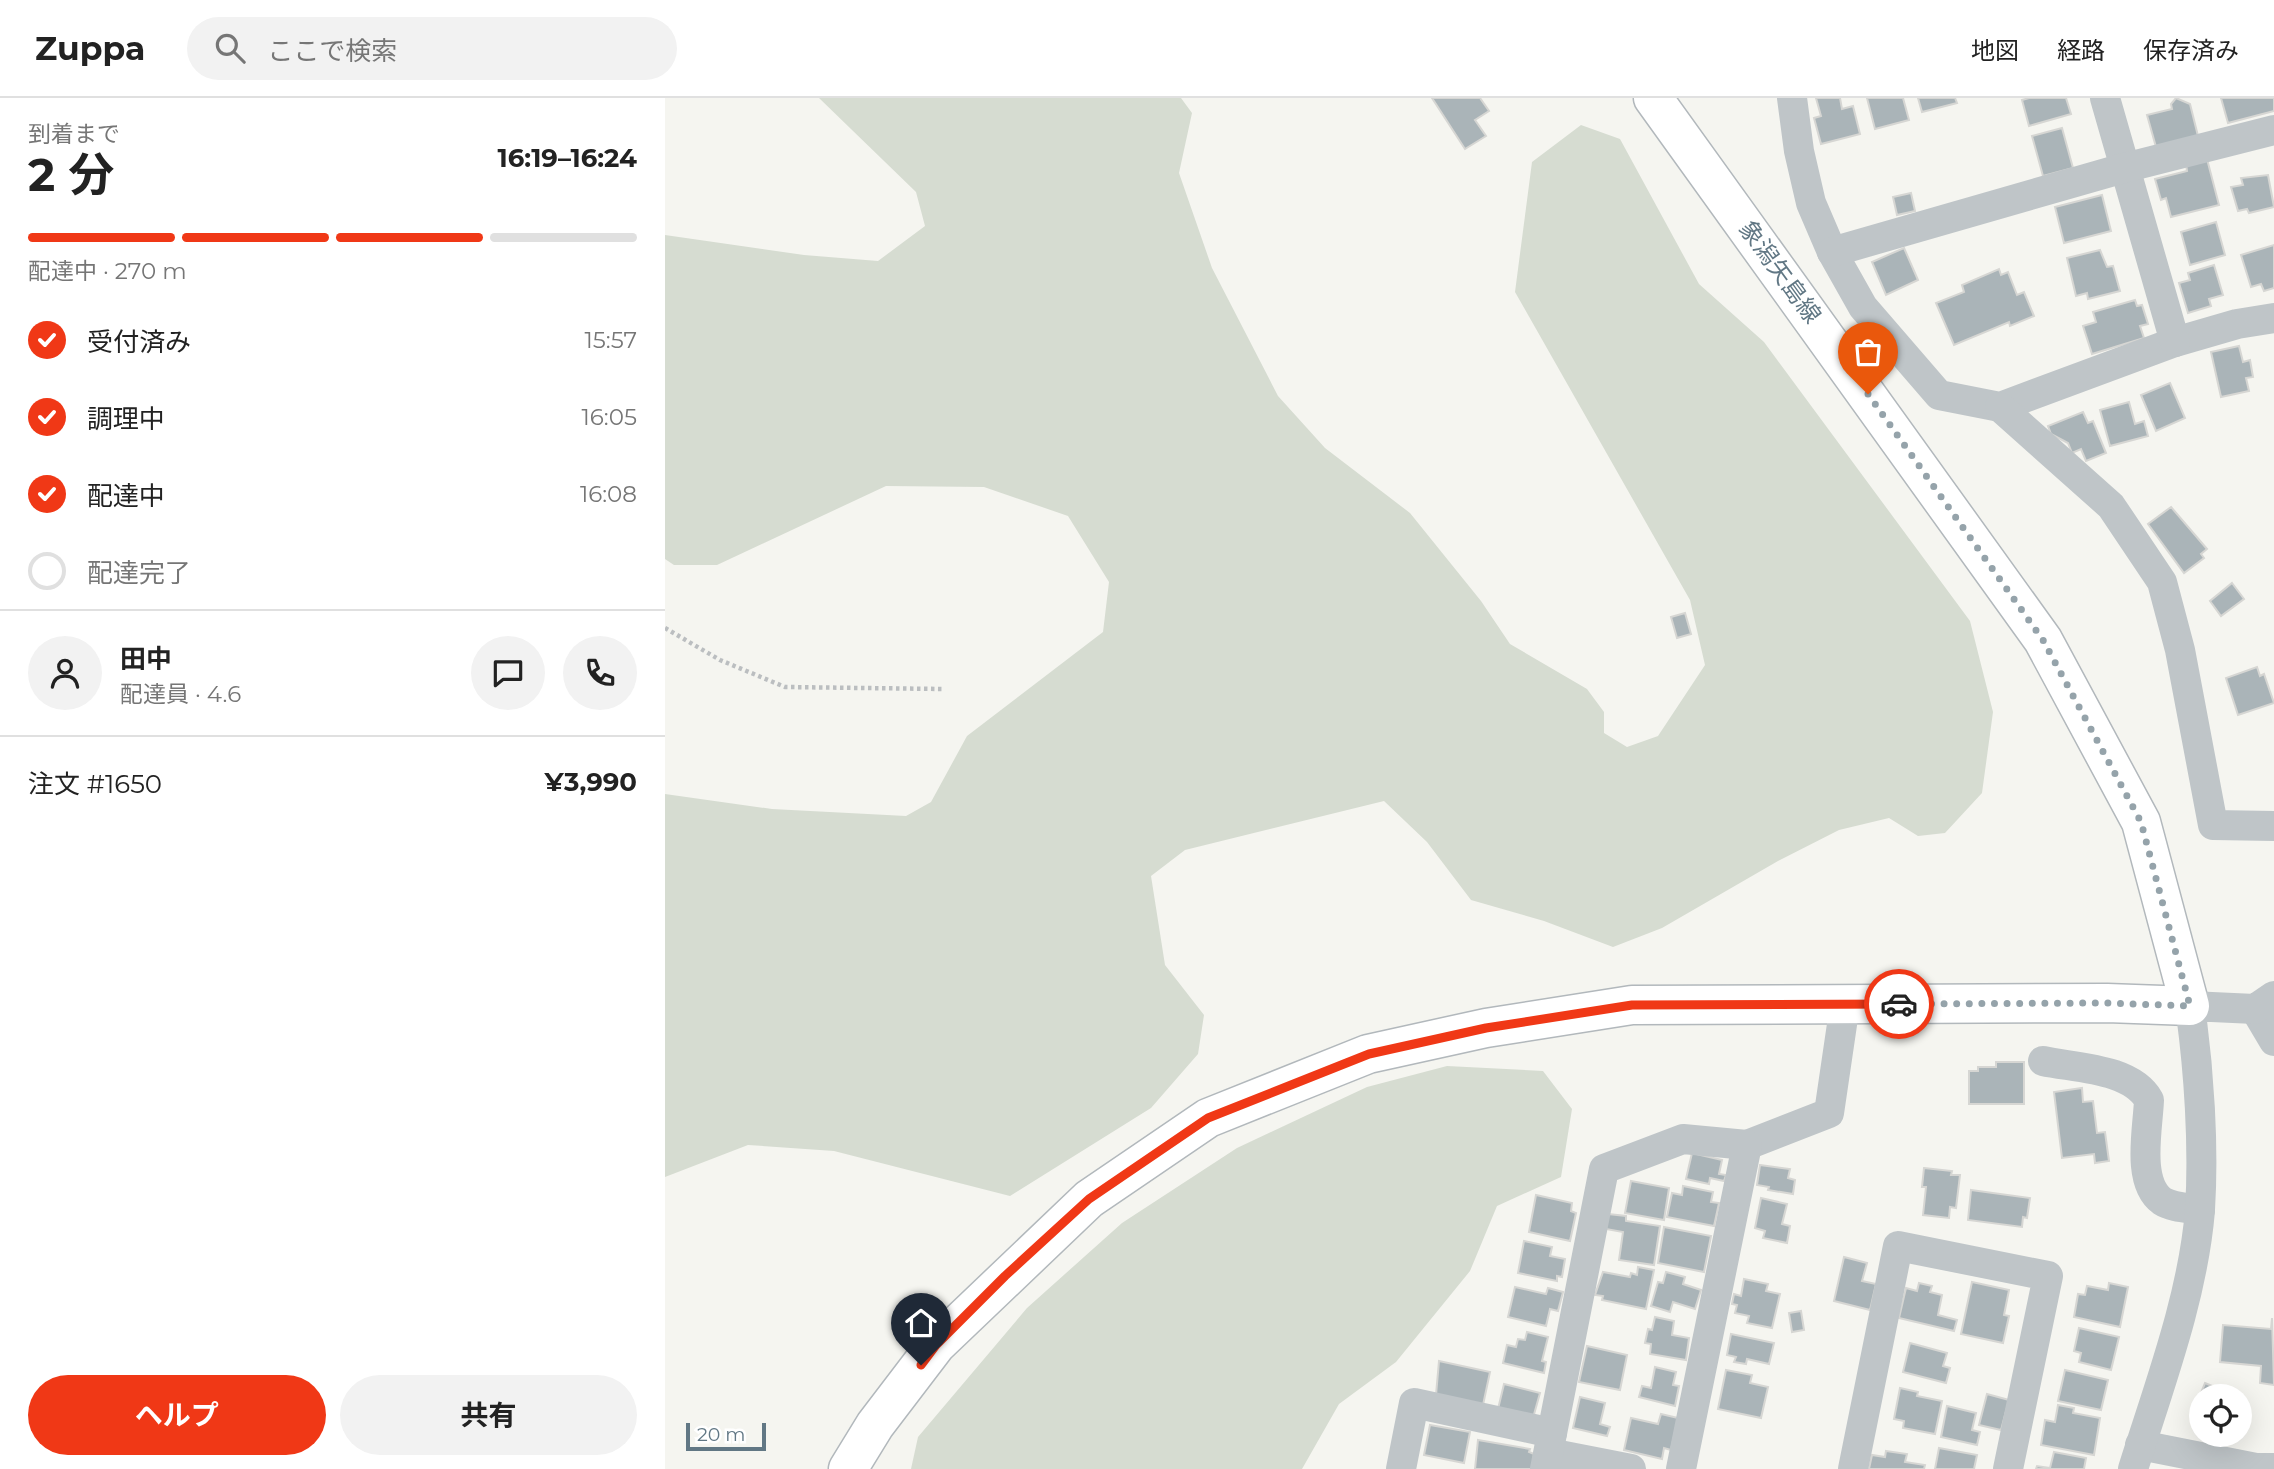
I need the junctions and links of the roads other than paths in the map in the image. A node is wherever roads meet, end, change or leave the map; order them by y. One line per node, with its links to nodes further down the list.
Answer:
1 (1653, 98): 13 (main road, 象潟矢島線)
2 (1792, 98): 6 (street)
3 (2105, 98): 5 (street)
4 (2274, 130): 5 (street)
5 (2125, 168): 6 (street); 8 (street)
6 (1832, 251): 9 (street)
7 (2274, 318): 8 (street)
8 (2175, 342): 9 (street)
9 (2000, 407): 10 (street)
10 (2274, 826)
11 (2264, 1003): 13 (street); 14 (street)
12 (1845, 1004): 13 (main road); 16 (street); 21 (main road)
13 (2190, 1006): 17 (street)
14 (2274, 1041)
15 (2043, 1061): 17 (street)
16 (1747, 1145): 18 (street); 24 (street)
17 (2200, 1210): 19 (street)
18 (1548, 1452): 22 (street); 23 (street)
19 (2136, 1457): 20 (street)
20 (2274, 1468)
21 (848, 1469)
22 (1401, 1469)
23 (1631, 1469)
24 (1681, 1469)
25 (1853, 1469): 26 (street)
26 (2008, 1469)

